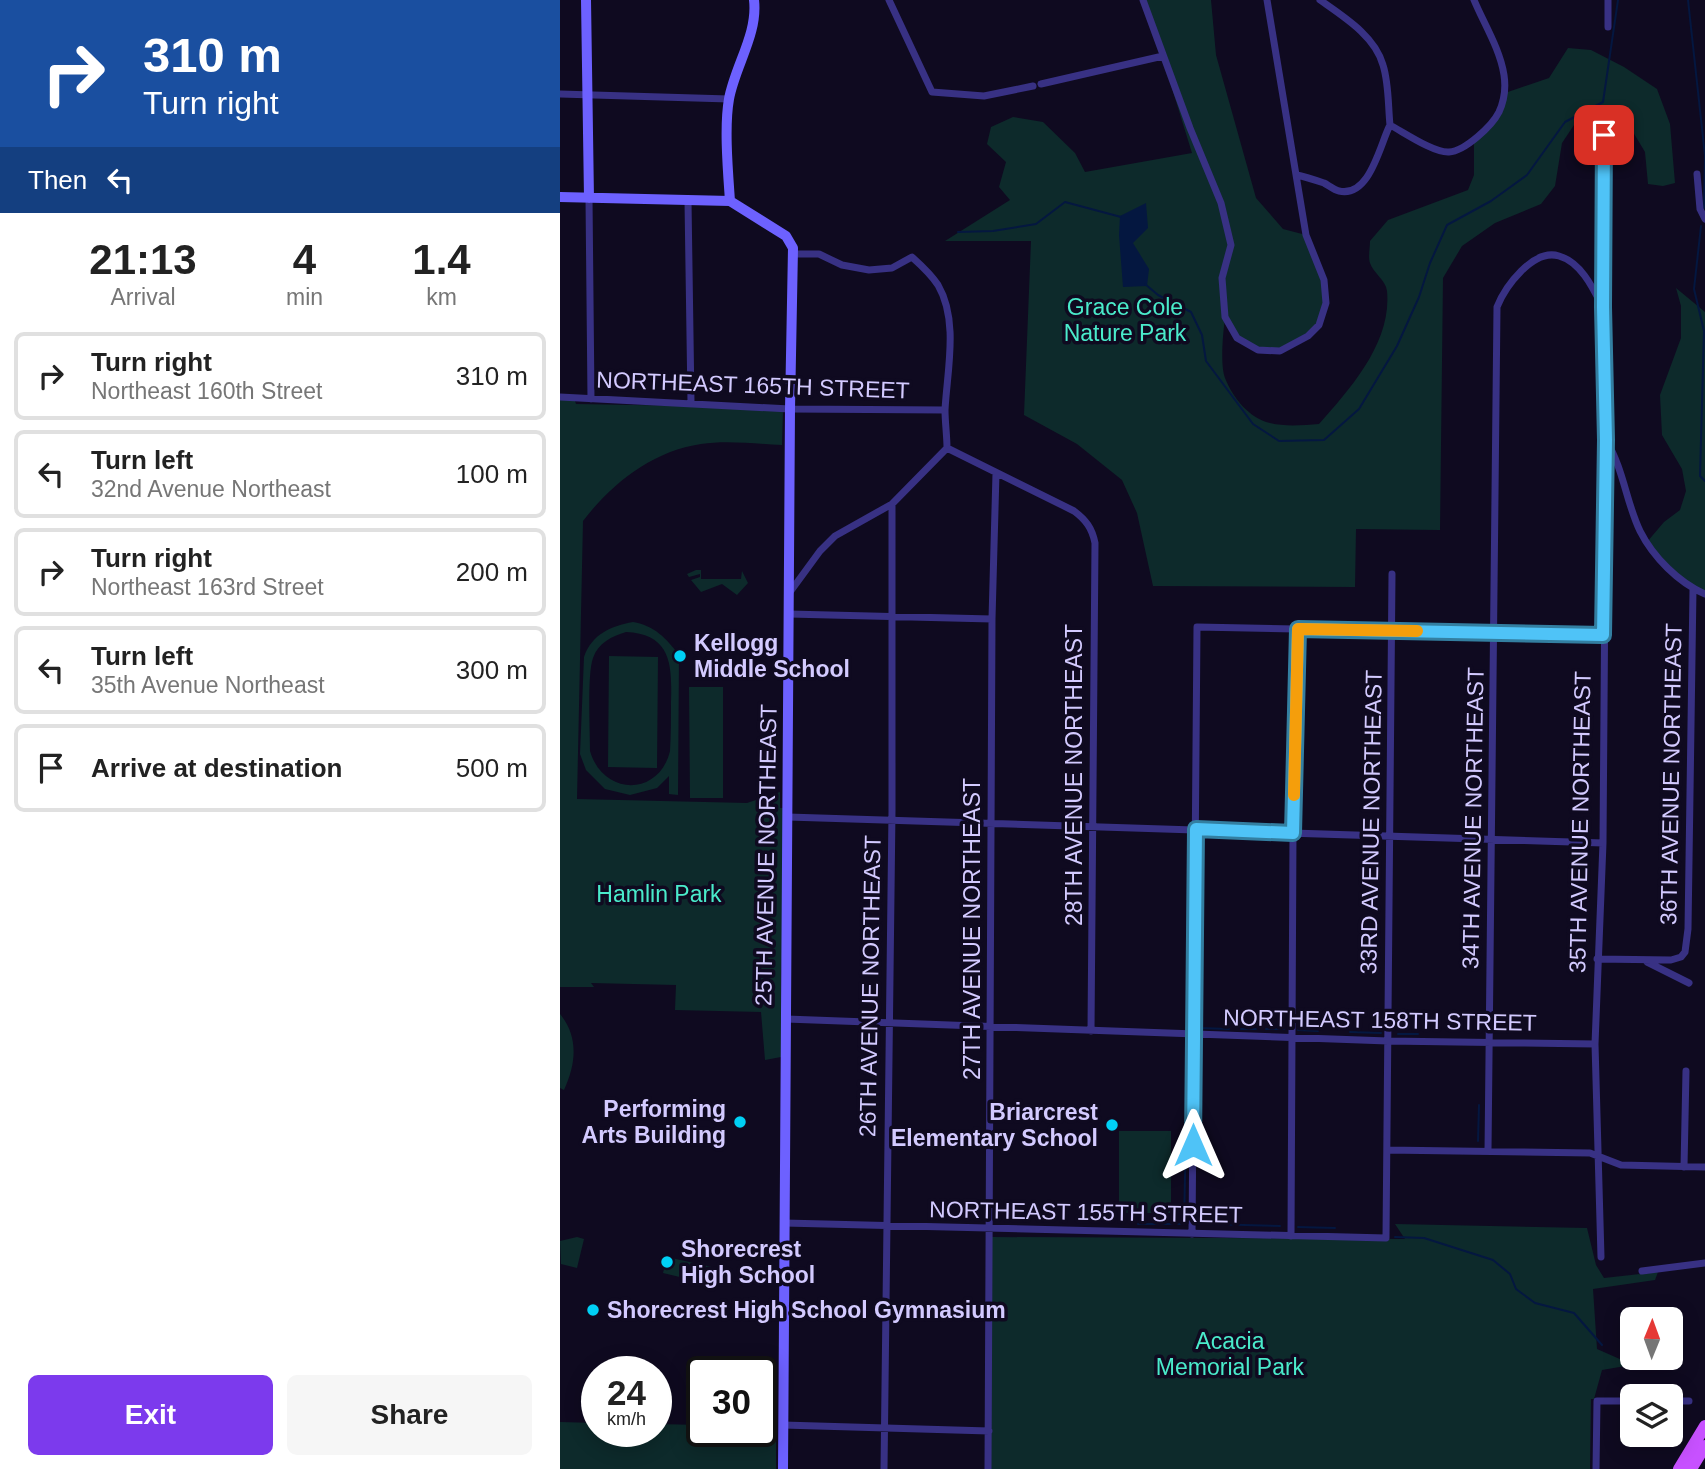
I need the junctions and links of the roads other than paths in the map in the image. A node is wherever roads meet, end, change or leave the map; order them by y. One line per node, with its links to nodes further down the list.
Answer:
1 (586, 0): 12 (street)
2 (754, 0): 13 (street)
3 (889, 0): 10 (street)
4 (1143, 0): 10 (street)
5 (1267, 0): 17 (street)
6 (1320, 0): 14 (street)
7 (1474, 0): 14 (street)
8 (1608, 0): 9 (street)
9 (1608, 27)
10 (1163, 56): 17 (street)
11 (560, 93): 12 (street)
12 (588, 94): 13 (street); 19 (street)
13 (729, 99): 21 (street)
14 (1391, 125): 17 (street)
15 (1604, 135): 24 (street, 35TH AVENUE NORTHEAST)
16 (1696, 174): 22 (street)
17 (1297, 175)
18 (560, 197): 19 (street)
19 (590, 198): 20 (street); 26 (street)
20 (688, 201): 21 (street); 27 (street)
21 (730, 201): 23 (street)
22 (1705, 219)
23 (792, 248): 28 (street, 25TH AVENUE NORTHEAST); 29 (street)
24 (1603, 307): 30 (street, 35TH AVENUE NORTHEAST); 43 (street, 34TH AVENUE NORTHEAST)
25 (560, 397): 26 (street, NORTHEAST 165TH STREET)
26 (591, 399): 27 (street, NORTHEAST 165TH STREET)
27 (691, 402): 28 (street, NORTHEAST 165TH STREET)
28 (790, 409): 29 (street, NORTHEAST 165TH STREET); 36 (street, 25TH AVENUE NORTHEAST)
29 (945, 410): 31 (street)
30 (1606, 440): 35 (street); 44 (street, 35TH AVENUE NORTHEAST)
31 (947, 448): 32 (street); 33 (street)
32 (996, 473): 40 (street, 27TH AVENUE NORTHEAST); 48 (street, 28TH AVENUE NORTHEAST)
33 (892, 504): 36 (street); 39 (street, 26TH AVENUE NORTHEAST)
34 (1392, 574): 42 (street, 33RD AVENUE NORTHEAST)
35 (1693, 589): 37 (street); 55 (street, 36TH AVENUE NORTHEAST)
36 (789, 592): 38 (street, 25TH AVENUE NORTHEAST)
37 (1705, 594)
38 (789, 614): 39 (street); 45 (street, 25TH AVENUE NORTHEAST)
39 (891, 616): 40 (street); 46 (street, 26TH AVENUE NORTHEAST)
40 (992, 619): 47 (street, 27TH AVENUE NORTHEAST)
41 (1298, 629): 42 (street); 49 (street); 50 (street)
42 (1392, 631): 43 (street); 51 (street, 33RD AVENUE NORTHEAST)
43 (1495, 633): 44 (street); 52 (street, 34TH AVENUE NORTHEAST)
44 (1603, 635): 53 (street, 35TH AVENUE NORTHEAST)
45 (788, 817): 46 (street); 57 (street, 25TH AVENUE NORTHEAST)
46 (892, 820): 47 (street); 58 (street, 26TH AVENUE NORTHEAST)
47 (992, 823): 48 (street); 59 (street, 27TH AVENUE NORTHEAST)
48 (1094, 826): 49 (street); 60 (street, 28TH AVENUE NORTHEAST)
49 (1196, 829): 50 (street); 61 (street)
50 (1293, 833): 51 (street); 62 (street)
51 (1391, 836): 52 (street); 63 (street, 33RD AVENUE NORTHEAST)
52 (1491, 839): 53 (street); 64 (street, 34TH AVENUE NORTHEAST)
53 (1602, 843): 54 (street, 35TH AVENUE NORTHEAST)
54 (1597, 959): 55 (street); 65 (street, 35TH AVENUE NORTHEAST)
55 (1643, 960): 56 (street)
56 (1689, 983)
57 (786, 1019): 58 (street, NORTHEAST 158TH STREET); 72 (street, 25TH AVENUE NORTHEAST)
58 (888, 1024): 59 (street, NORTHEAST 158TH STREET); 73 (street, 26TH AVENUE NORTHEAST)
59 (990, 1028): 60 (street, NORTHEAST 158TH STREET); 74 (street, 27TH AVENUE NORTHEAST)
60 (1091, 1031): 61 (street, NORTHEAST 158TH STREET)
61 (1194, 1034): 62 (street, NORTHEAST 158TH STREET); 75 (street)
62 (1292, 1037): 63 (street, NORTHEAST 158TH STREET); 76 (street)
63 (1388, 1041): 64 (street, NORTHEAST 158TH STREET); 67 (street, 33RD AVENUE NORTHEAST)
64 (1490, 1042): 65 (street, NORTHEAST 158TH STREET); 68 (street, 34TH AVENUE NORTHEAST)
65 (1595, 1044): 69 (street, 35TH AVENUE NORTHEAST)
66 (1686, 1071): 70 (street)
67 (1387, 1150): 68 (street); 77 (street, 33RD AVENUE NORTHEAST)
68 (1488, 1152): 69 (street)
69 (1597, 1156): 70 (street); 78 (street, 35TH AVENUE NORTHEAST)
70 (1684, 1167): 71 (street)
71 (1705, 1167)
72 (784, 1223): 73 (street, NORTHEAST 155TH STREET); 84 (street, 25TH AVENUE NORTHEAST)
73 (887, 1227): 74 (street, NORTHEAST 155TH STREET); 86 (street, 26TH AVENUE NORTHEAST)
74 (988, 1230): 75 (street, NORTHEAST 155TH STREET); 87 (street, 27TH AVENUE NORTHEAST)
75 (1192, 1234): 76 (street, NORTHEAST 155TH STREET)
76 (1291, 1236): 77 (street, NORTHEAST 155TH STREET)
77 (1386, 1238)
78 (1601, 1257)
79 (1705, 1263): 80 (street)
80 (1642, 1271)
81 (1620, 1401): 92 (street)
82 (1683, 1401): 83 (street)
83 (1689, 1401)
84 (783, 1425): 86 (street); 89 (street, 25TH AVENUE NORTHEAST)
85 (1705, 1426): 93 (main road)
86 (884, 1428): 87 (street); 90 (street, 26TH AVENUE NORTHEAST)
87 (989, 1431): 91 (street, 27TH AVENUE NORTHEAST)
88 (1705, 1446): 94 (main road)
89 (783, 1469)
90 (884, 1469)
91 (988, 1469)
92 (1596, 1469)
93 (1679, 1469)
94 (1691, 1469)

